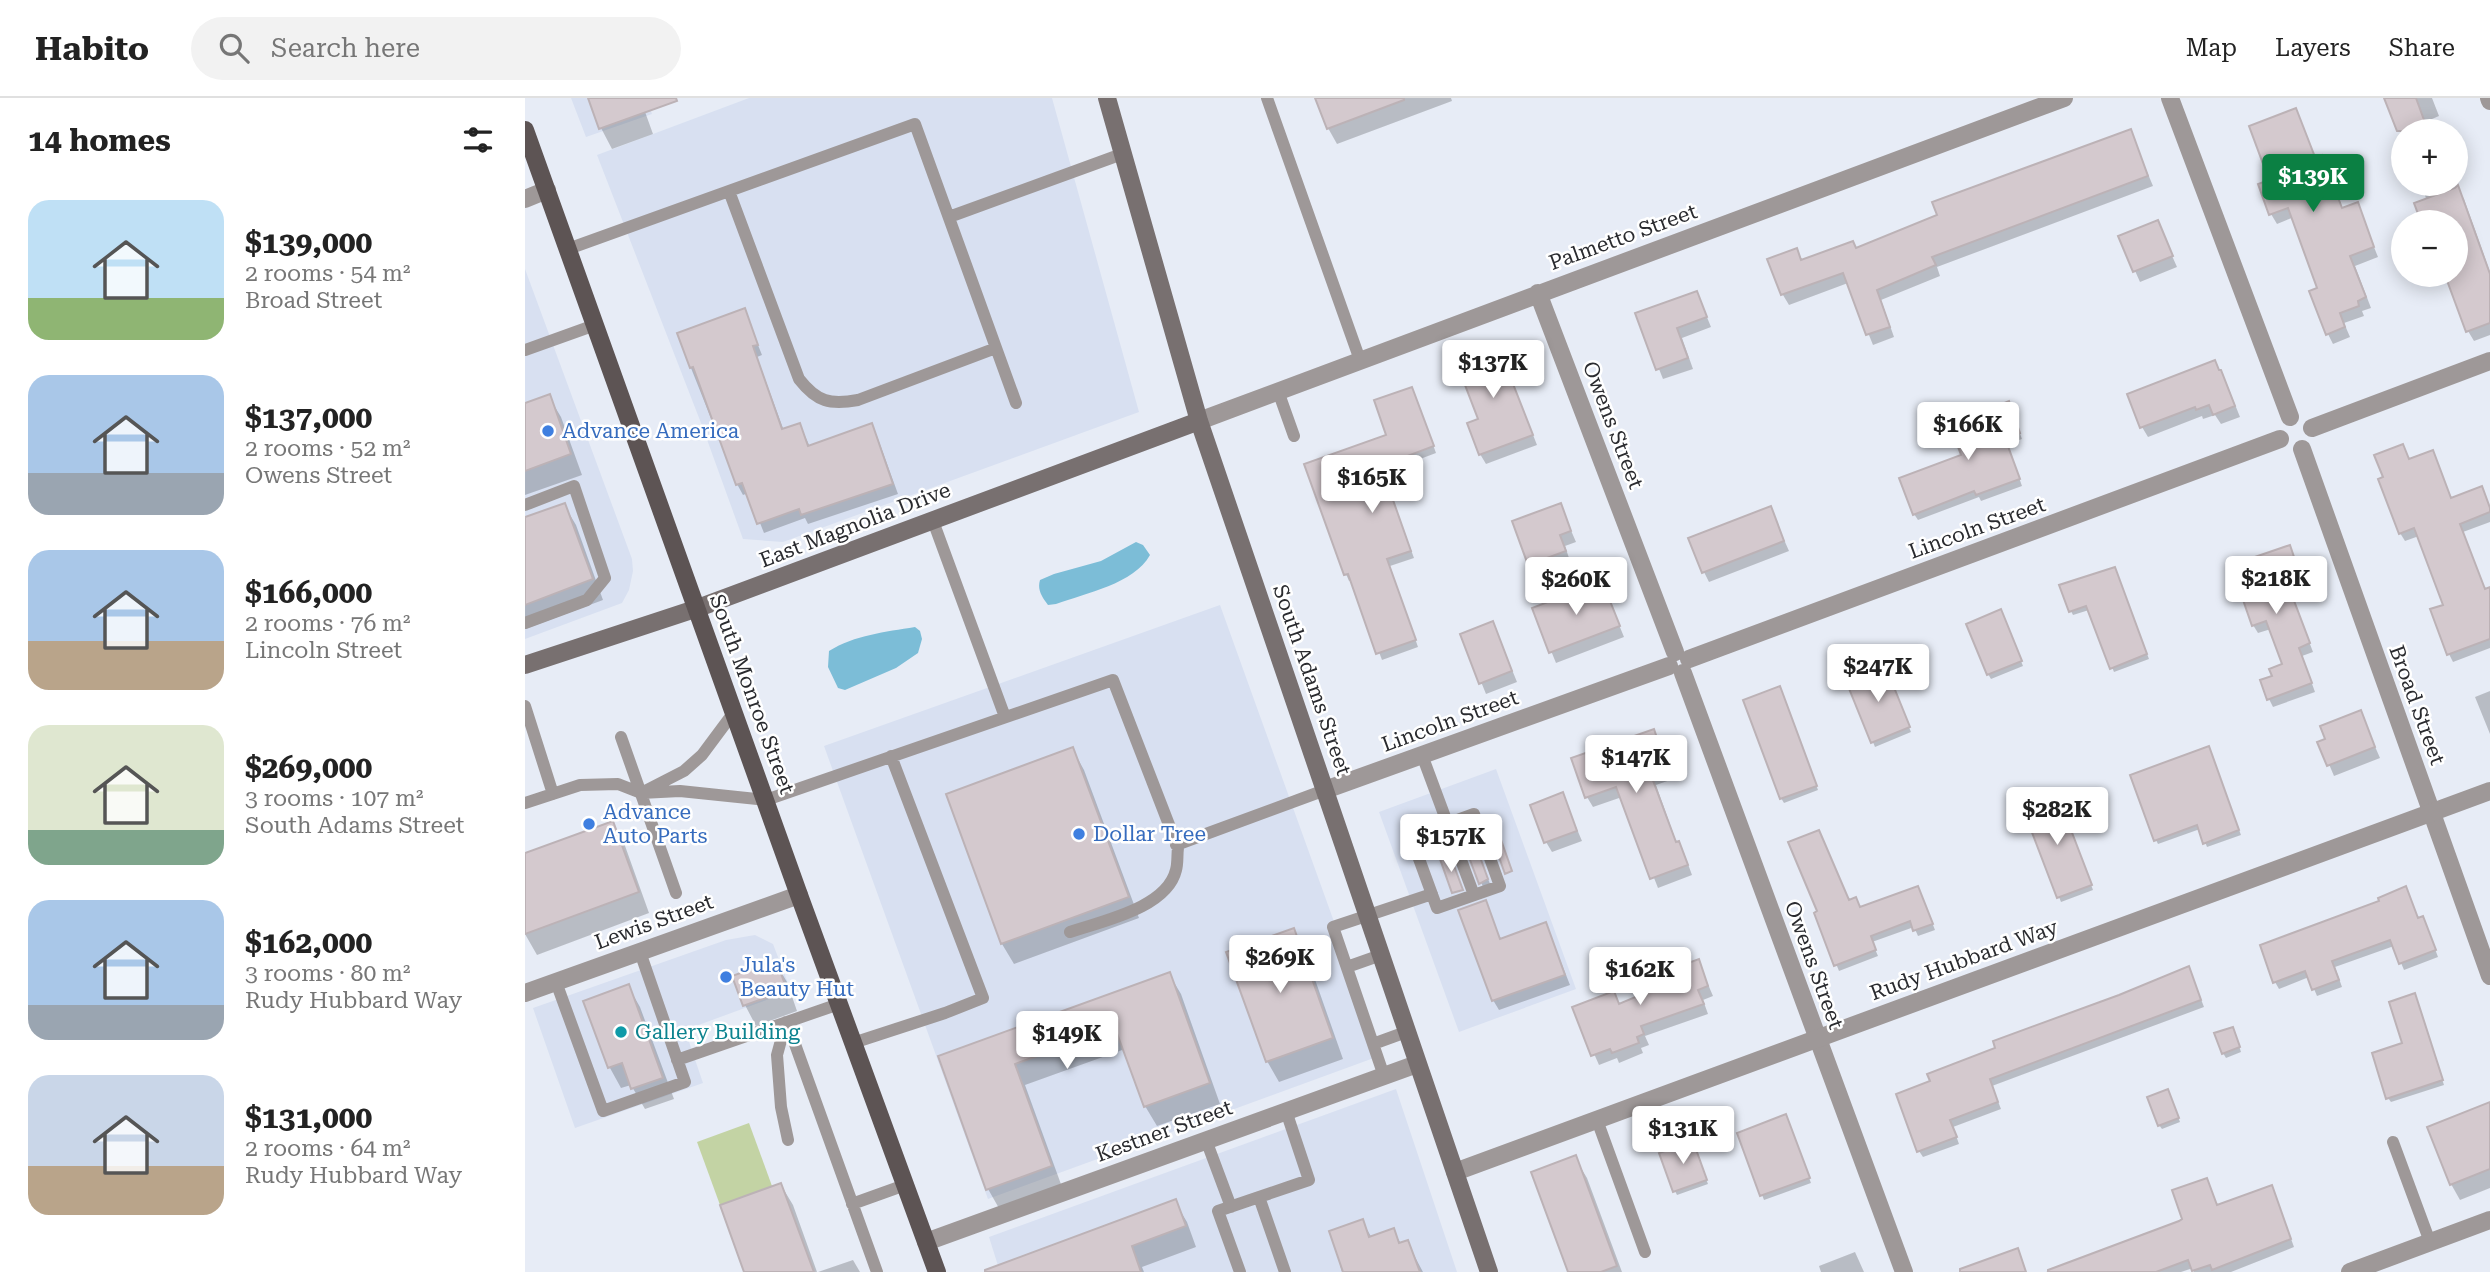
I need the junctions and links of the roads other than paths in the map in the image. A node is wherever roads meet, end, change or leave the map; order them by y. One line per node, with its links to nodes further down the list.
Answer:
1 (1107, 98): 6 (main road, South Adams Street)
2 (1267, 98): 16 (lane)
3 (2064, 98): 12 (street, Palmetto Street)
4 (2170, 98): 20 (street)
5 (525, 130): 7 (main road, South Monroe Street)
6 (1122, 154): 10 (lane); 21 (main road, South Adams Street)
7 (547, 190): 9 (street); 11 (main road, South Monroe Street)
8 (729, 191): 10 (lane); 11 (lane); 14 (lane)
9 (525, 199)
10 (949, 217): 14 (lane)
11 (568, 249): 13 (main road, South Monroe Street)
12 (1538, 293): 16 (street, Palmetto Street); 30 (street, Owens Street)
13 (596, 325): 15 (lane); 28 (main road, South Monroe Street)
14 (996, 348): 19 (lane)
15 (525, 350)
16 (1360, 360): 18 (street, Palmetto Street)
17 (2490, 361): 22 (street)
18 (1279, 391): 21 (street, Palmetto Street); 23 (lane)
19 (1016, 403)
20 (2290, 417): 22 (street); 24 (street)
21 (1199, 421): 27 (main road, East Magnolia Drive); 38 (main road, South Adams Street)
22 (2312, 428): 25 (street)
23 (1294, 436)
24 (2280, 439): 25 (street); 30 (street, Lincoln Street)
25 (2302, 449): 44 (street, Broad Street)
26 (525, 505): 29 (lane)
27 (933, 520): 28 (main road, East Magnolia Drive); 34 (lane)
28 (698, 608): 31 (main road, East Magnolia Drive); 33 (main road, South Monroe Street)
29 (525, 623)
30 (1679, 663): 36 (street, Lincoln Street); 62 (street, Owens Street)
31 (525, 665)
32 (525, 706): 41 (lane)
33 (734, 712): 40 (lane); 42 (main road, South Monroe Street)
34 (1005, 717): 37 (lane); 46 (lane)
35 (621, 737): 40 (lane)
36 (1422, 755): 38 (street, Lincoln Street); 45 (lane)
37 (891, 757): 42 (lane); 63 (lane)
38 (1325, 790): 46 (lane); 51 (main road, South Adams Street)
39 (2490, 791): 44 (street, Rudy Hubbard Way)
40 (641, 793): 41 (lane); 42 (lane); 47 (lane)
41 (553, 794): 43 (lane)
42 (765, 800): 49 (main road, South Monroe Street)
43 (525, 803)
44 (2431, 813): 56 (street, Broad Street); 62 (street, Rudy Hubbard Way)
45 (1447, 824): 48 (lane); 50 (lane); 50 (lane)
46 (1177, 845): 52 (lane)
47 (676, 893)
48 (1432, 894): 50 (lane); 51 (lane)
49 (799, 895): 53 (street, Lewis Street); 59 (main road, South Monroe Street)
50 (1474, 895)
51 (1367, 915): 54 (main road, South Adams Street); 55 (lane)
52 (1070, 932)
53 (640, 952): 57 (street, Lewis Street); 65 (lane)
54 (1381, 955): 55 (lane); 61 (main road, South Adams Street)
55 (1347, 967): 64 (lane)
56 (2490, 976)
57 (557, 982): 58 (street, Lewis Street); 65 (lane)
58 (525, 993)
59 (839, 1004): 60 (lane); 63 (main road, South Monroe Street)
60 (787, 1022): 65 (lane); 70 (lane); 76 (lane)
61 (1406, 1032): 64 (lane); 66 (main road, South Adams Street)
62 (1817, 1039): 69 (street, Rudy Hubbard Way); 87 (street, Owens Street)
63 (853, 1043): 74 (main road, South Monroe Street)
64 (1373, 1044): 67 (lane)
65 (677, 1060)
66 (1417, 1064): 67 (street, Kestner Street); 73 (main road, South Adams Street)
67 (1384, 1076): 68 (street, Kestner Street)
68 (1286, 1111): 71 (street, Kestner Street); 75 (lane)
69 (1597, 1120): 73 (street, Rudy Hubbard Way); 81 (lane)
70 (788, 1140)
71 (1206, 1140): 77 (lane); 79 (street, Kestner Street)
72 (2393, 1142): 80 (lane)
73 (1455, 1172): 86 (main road, South Adams Street)
74 (905, 1185): 76 (lane); 79 (main road, South Monroe Street)
75 (1259, 1197): 77 (lane); 85 (lane)
76 (852, 1204): 82 (lane)
77 (1231, 1207): 84 (lane)
78 (2490, 1220): 80 (street)
79 (926, 1242): 83 (main road, South Monroe Street)
80 (2430, 1242): 88 (street)
81 (1645, 1252)
82 (877, 1272)
83 (937, 1272)
84 (1240, 1272)
85 (1285, 1272)
86 (1489, 1272)
87 (1904, 1272)
88 (2350, 1272)

